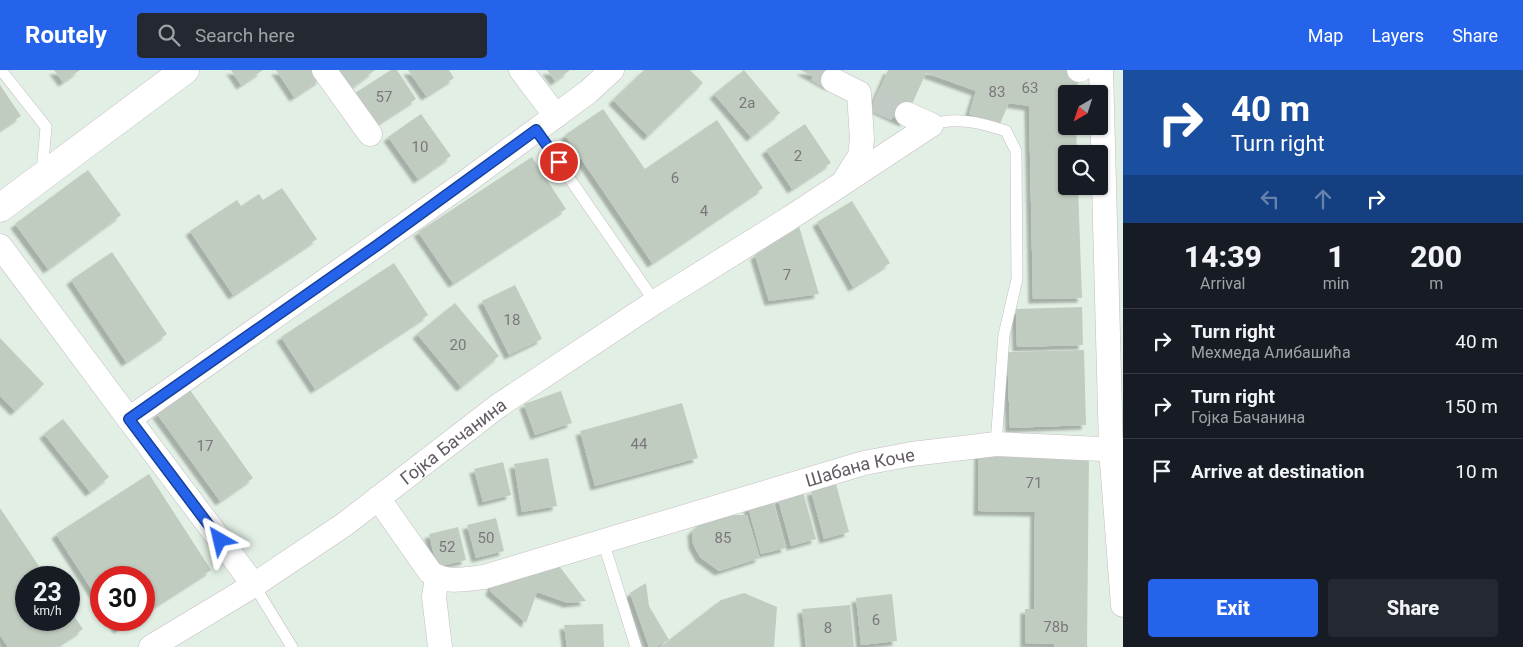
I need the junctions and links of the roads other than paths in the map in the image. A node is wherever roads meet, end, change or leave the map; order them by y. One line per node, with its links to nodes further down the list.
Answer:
1 (1, 70): 13 (lane)
2 (185, 70): 13 (street)
3 (324, 70): 12 (street)
4 (521, 70): 9 (street)
5 (612, 70): 9 (street)
6 (1102, 70): 20 (street)
7 (833, 80): 14 (street, Гојка Бачанина)
8 (907, 114): 10 (street)
9 (556, 116): 11 (street)
10 (930, 125): 14 (street, Гојка Бачанина); 19 (lane)
11 (536, 130): 17 (lane); 18 (street)
12 (370, 134)
13 (42, 176): 15 (street)
14 (845, 180): 17 (street, Гојка Бачанина)
15 (0, 208)
16 (0, 246): 18 (street)
17 (655, 302): 21 (street, Гојка Бачанина)
18 (129, 419): 24 (street)
19 (996, 444): 20 (street, Шабана Коче); 22 (street, Шабана Коче)
20 (1117, 449): 25 (street)
21 (378, 498): 23 (street); 24 (street, Гојка Бачанина)
22 (603, 541): 23 (street, Шабана Коче); 26 (lane)
23 (437, 577): 29 (street)
24 (254, 585): 27 (street, Гојка Бачанина); 28 (lane)
25 (1123, 605)
26 (636, 646)
27 (151, 647)
28 (292, 647)
29 (440, 647)

